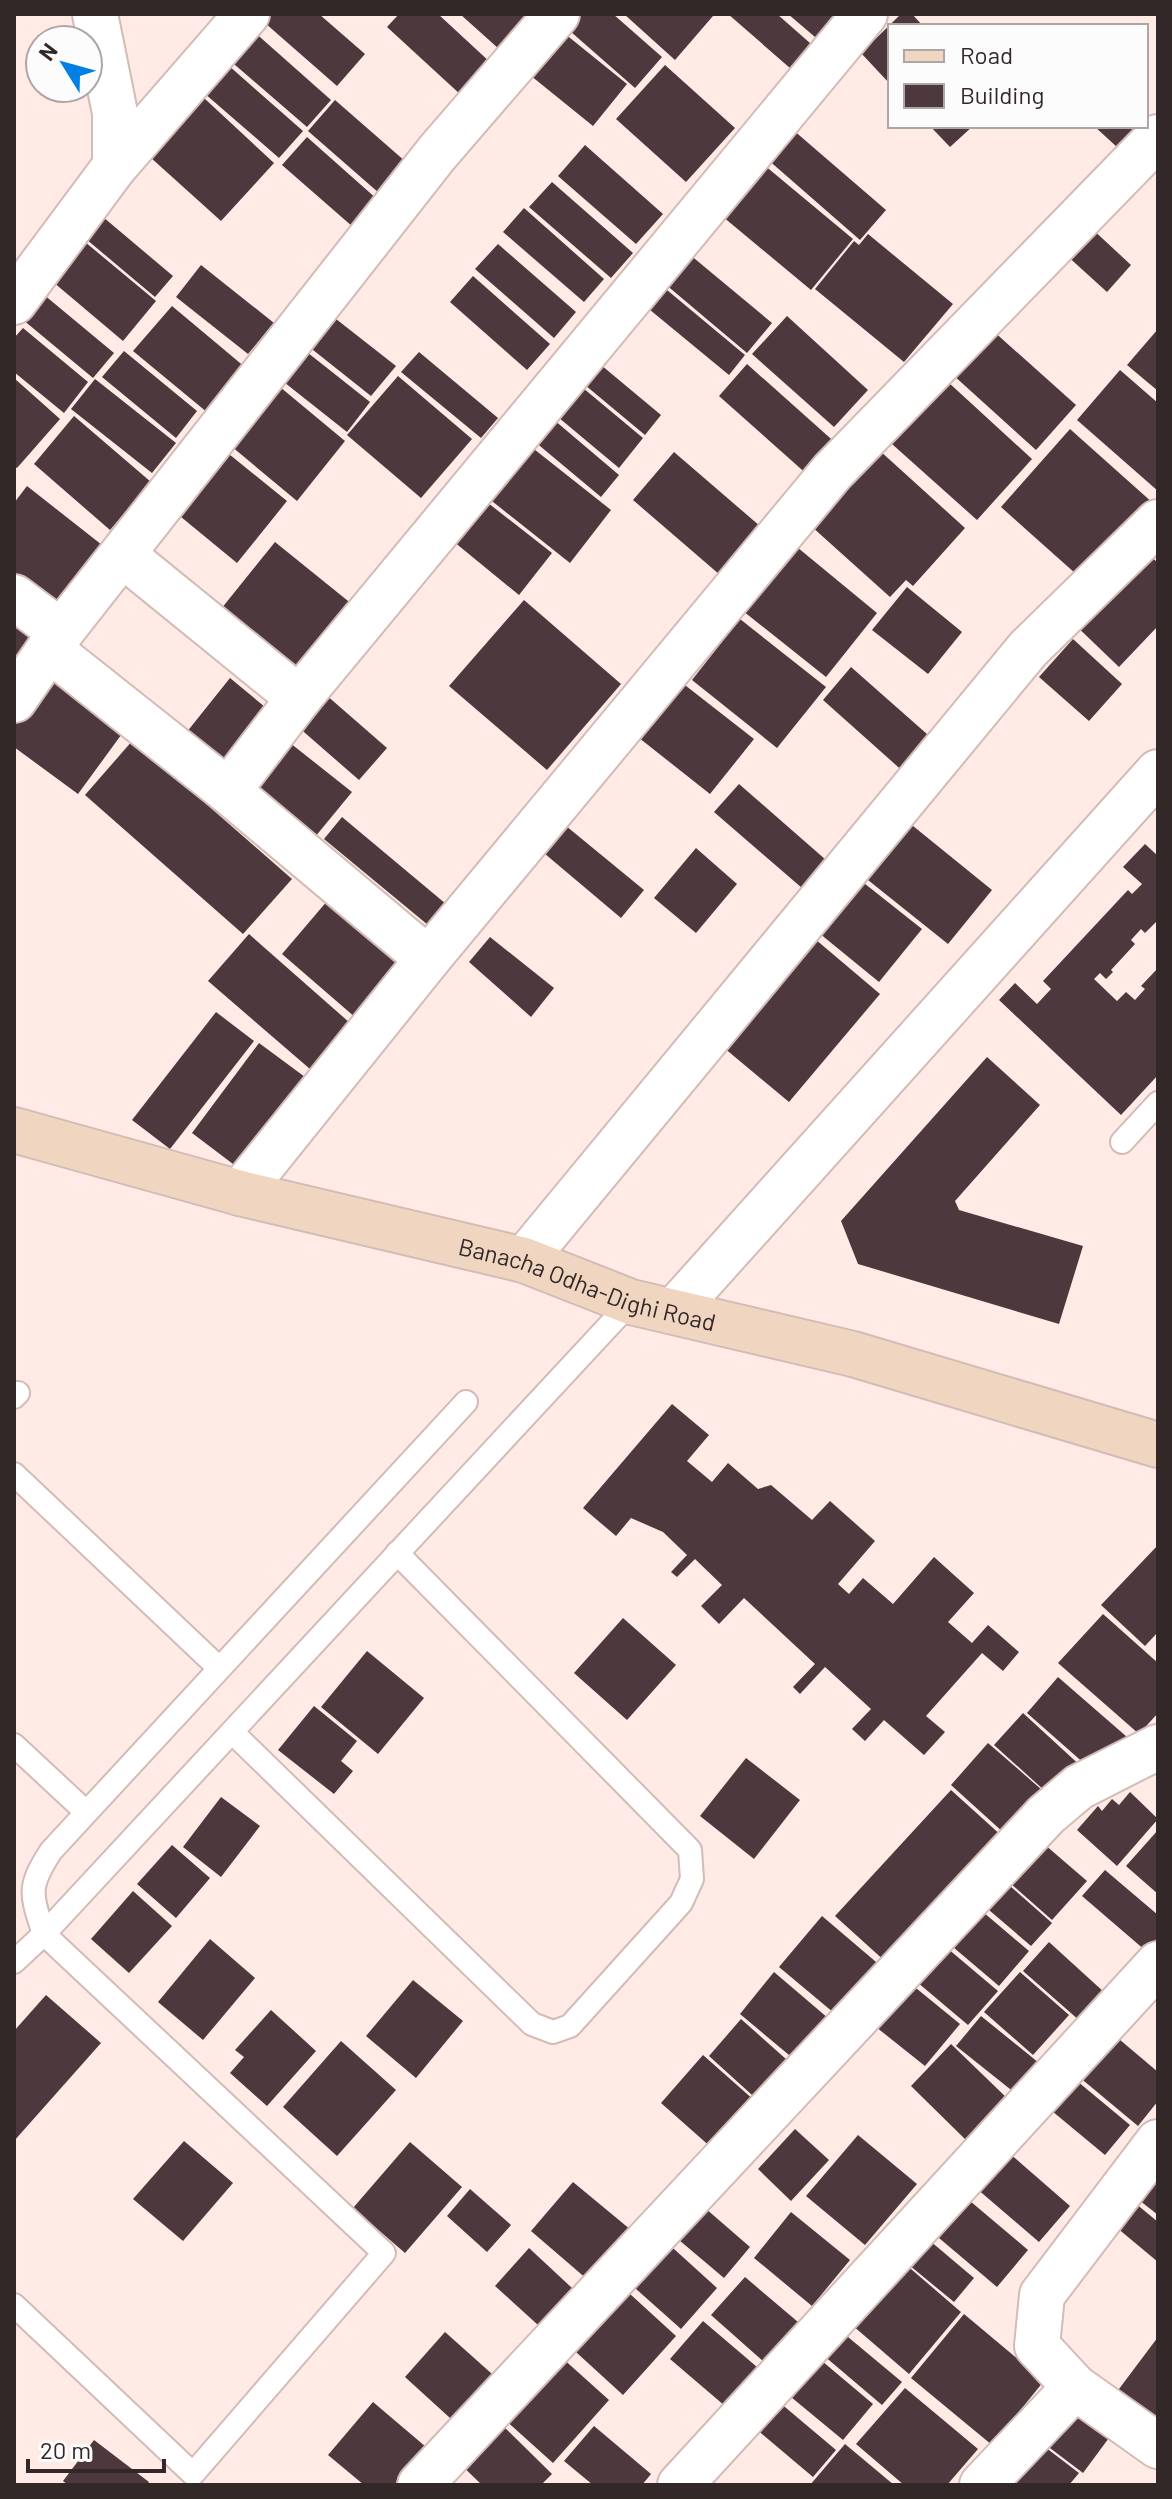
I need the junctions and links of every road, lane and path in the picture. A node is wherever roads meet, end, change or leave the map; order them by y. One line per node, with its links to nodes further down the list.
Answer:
1 (95, 14): 6 (street)
2 (247, 14): 6 (street)
3 (557, 14): 9 (street)
4 (865, 14): 12 (street)
5 (1158, 137): 16 (street)
6 (115, 166): 7 (street)
7 (14, 302)
8 (1158, 522): 21 (street)
9 (123, 555): 11 (street); 12 (street)
10 (14, 597): 11 (street)
11 (55, 640): 13 (street); 15 (street)
12 (299, 698): 15 (street)
13 (14, 700)
14 (1153, 787): 23 (street)
15 (228, 791): 16 (street)
16 (428, 959): 20 (street)
17 (1158, 1103): 19 (lane)
18 (14, 1130): 20 (street, Banacha Odha-Dighi Road)
19 (1122, 1142)
20 (240, 1193): 21 (street, Banacha Odha-Dighi Road)
21 (524, 1260): 22 (street, Banacha Odha-Dighi Road)
22 (631, 1302): 23 (street, Banacha Odha-Dighi Road); 27 (lane)
23 (674, 1311): 25 (street, Banacha Odha-Dighi Road)
24 (466, 1402): 28 (lane)
25 (1158, 1445)
26 (14, 1474): 28 (lane)
27 (397, 1553): 29 (lane); 29 (lane)
28 (219, 1668): 32 (lane)
29 (232, 1732): 33 (lane)
30 (14, 1745): 32 (lane)
31 (1158, 1747): 40 (street)
32 (86, 1812): 33 (lane)
33 (44, 1934): 34 (lane); 37 (lane)
34 (14, 1962)
35 (1158, 1964): 41 (street)
36 (1158, 2142): 38 (street)
37 (14, 2305)
38 (1075, 2387): 39 (street); 42 (street)
39 (1158, 2446)
40 (420, 2485)
41 (680, 2485)
42 (982, 2485)

